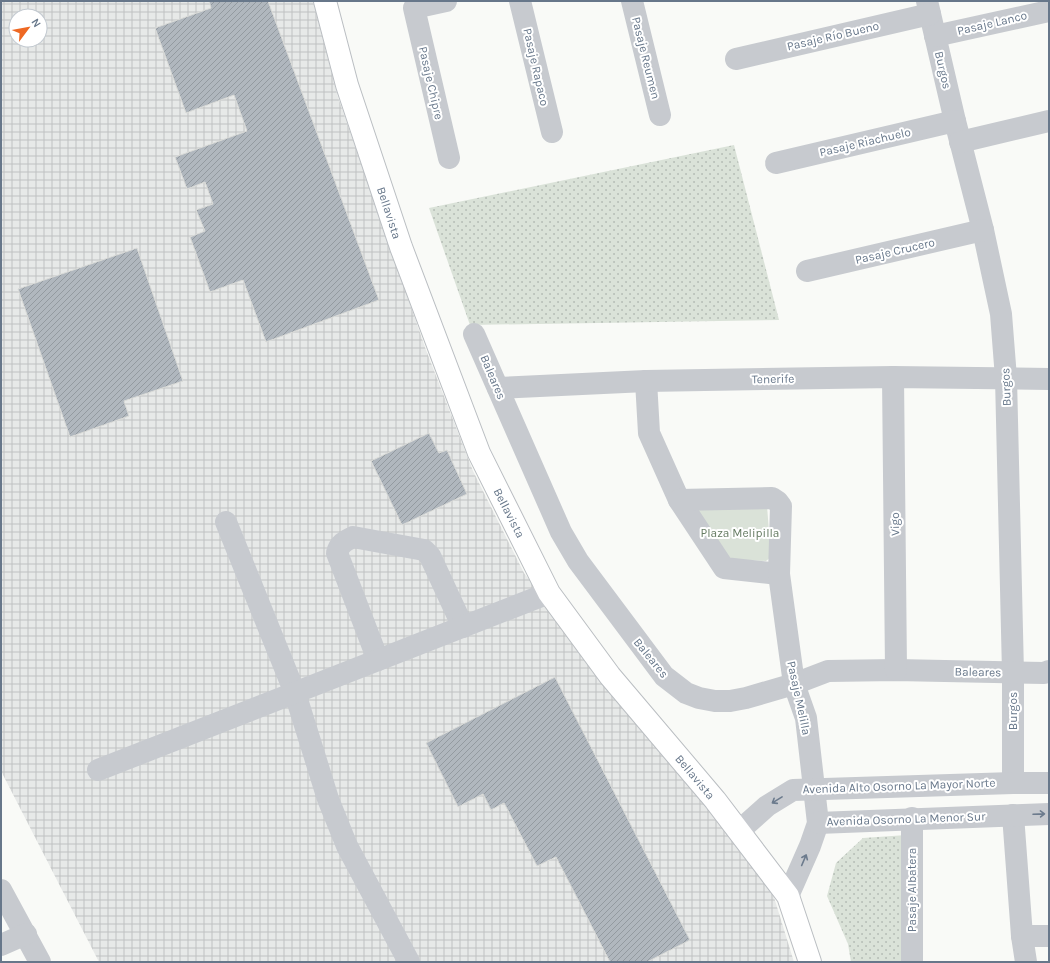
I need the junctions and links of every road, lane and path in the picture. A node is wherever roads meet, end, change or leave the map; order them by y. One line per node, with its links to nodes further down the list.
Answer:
1 (326, 1): 27 (main road, Bellavista)
2 (446, 1): 14 (street, Pasaje Chipre)
3 (520, 1): 12 (street, Pasaje Rapaco)
4 (632, 1): 9 (street, Pasaje Reumen)
5 (929, 7): 7 (street, Burgos); 8 (street, Pasaje Río Bueno)
6 (1049, 10): 7 (street, Pasaje Lanco)
7 (935, 36): 10 (street, Burgos)
8 (736, 59)
9 (660, 115)
10 (955, 121): 13 (street, Burgos); 15 (street, Pasaje Riachuelo)
11 (1049, 121): 13 (street)
12 (552, 132)
13 (960, 142): 16 (street, Burgos)
14 (449, 158)
15 (776, 163)
16 (983, 230): 17 (street, Pasaje Crucero); 20 (street, Burgos)
17 (807, 271)
18 (474, 334): 23 (street, Baleares)
19 (893, 378): 20 (street, Tenerife); 22 (street, Tenerife); 30 (street, Vigo)
20 (1006, 378): 21 (street, Tenerife); 32 (street, Burgos)
21 (1049, 379)
22 (646, 381): 23 (street, Tenerife); 24 (street)
23 (498, 388): 33 (street, Baleares)
24 (679, 500): 26 (street); 26 (street, Pasaje Melilla)
25 (226, 522): 34 (street)
26 (779, 574): 33 (street, Pasaje Melilla)
27 (549, 593): 28 (street); 43 (main road, Bellavista)
28 (462, 627): 29 (street); 29 (street)
29 (378, 660): 34 (street)
30 (896, 670): 32 (street, Baleares); 33 (street, Baleares)
31 (1049, 671): 32 (street, Baleares)
32 (1013, 673): 36 (street, Burgos)
33 (794, 684): 38 (street, Pasaje Melilla)
34 (295, 693): 35 (street); 51 (street)
35 (98, 770)
36 (1013, 782): 37 (street, Avenida Alto Osorno La Mayor Norte); 38 (street, Avenida Alto Osorno La Mayor Norte)
37 (1049, 783)
38 (813, 788): 42 (street, Pasaje Melilla); 43 (street, Avenida Alto Osorno La Mayor Norte, one-way to 43)
39 (1049, 814): 40 (street, Avenida Osorno La Menor Sur, one-way to 39)
40 (1013, 815): 41 (street, Avenida Osorno La Menor Sur); 47 (street)
41 (912, 818): 42 (street, Avenida Osorno La Menor Sur); 53 (street, Pasaje Albatera)
42 (818, 823): 45 (street, Avenida Osorno La Menor Sur, one-way to 42)
43 (739, 831): 45 (main road, Bellavista)
44 (1, 890): 46 (street)
45 (788, 896): 52 (main road, Bellavista)
46 (26, 934): 49 (street); 50 (street)
47 (1022, 936): 48 (street); 54 (street)
48 (1049, 936)
49 (1, 945)
50 (40, 962)
51 (409, 962)
52 (810, 962)
53 (912, 962)
54 (1026, 962)

